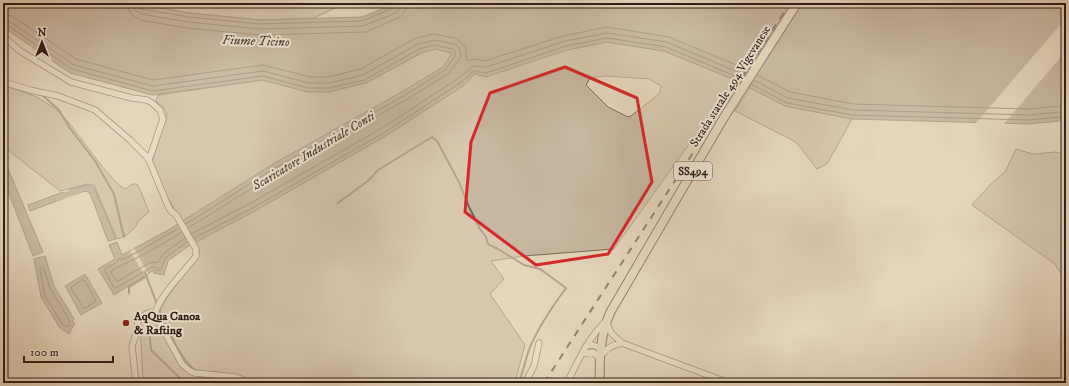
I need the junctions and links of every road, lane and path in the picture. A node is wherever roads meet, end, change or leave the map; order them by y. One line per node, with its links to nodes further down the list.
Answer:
1 (797, 3): 6 (main road, Strada statale 494 Vigevanese / SS494)
2 (3, 36): 4 (street)
3 (3, 82): 4 (street)
4 (149, 160): 5 (street)
5 (157, 309): 14 (street); 15 (street)
6 (606, 321): 8 (street); 9 (street); 11 (main road, SS494)
7 (538, 343): 16 (street)
8 (622, 343): 11 (street); 19 (street)
9 (586, 346): 10 (street); 11 (street)
10 (582, 354): 11 (street); 17 (street)
11 (600, 354): 18 (main road, SS494)
12 (3, 377): 13 (street)
13 (4, 383)
14 (136, 383)
15 (246, 383)
16 (525, 383)
17 (567, 383)
18 (600, 383)
19 (729, 383)

